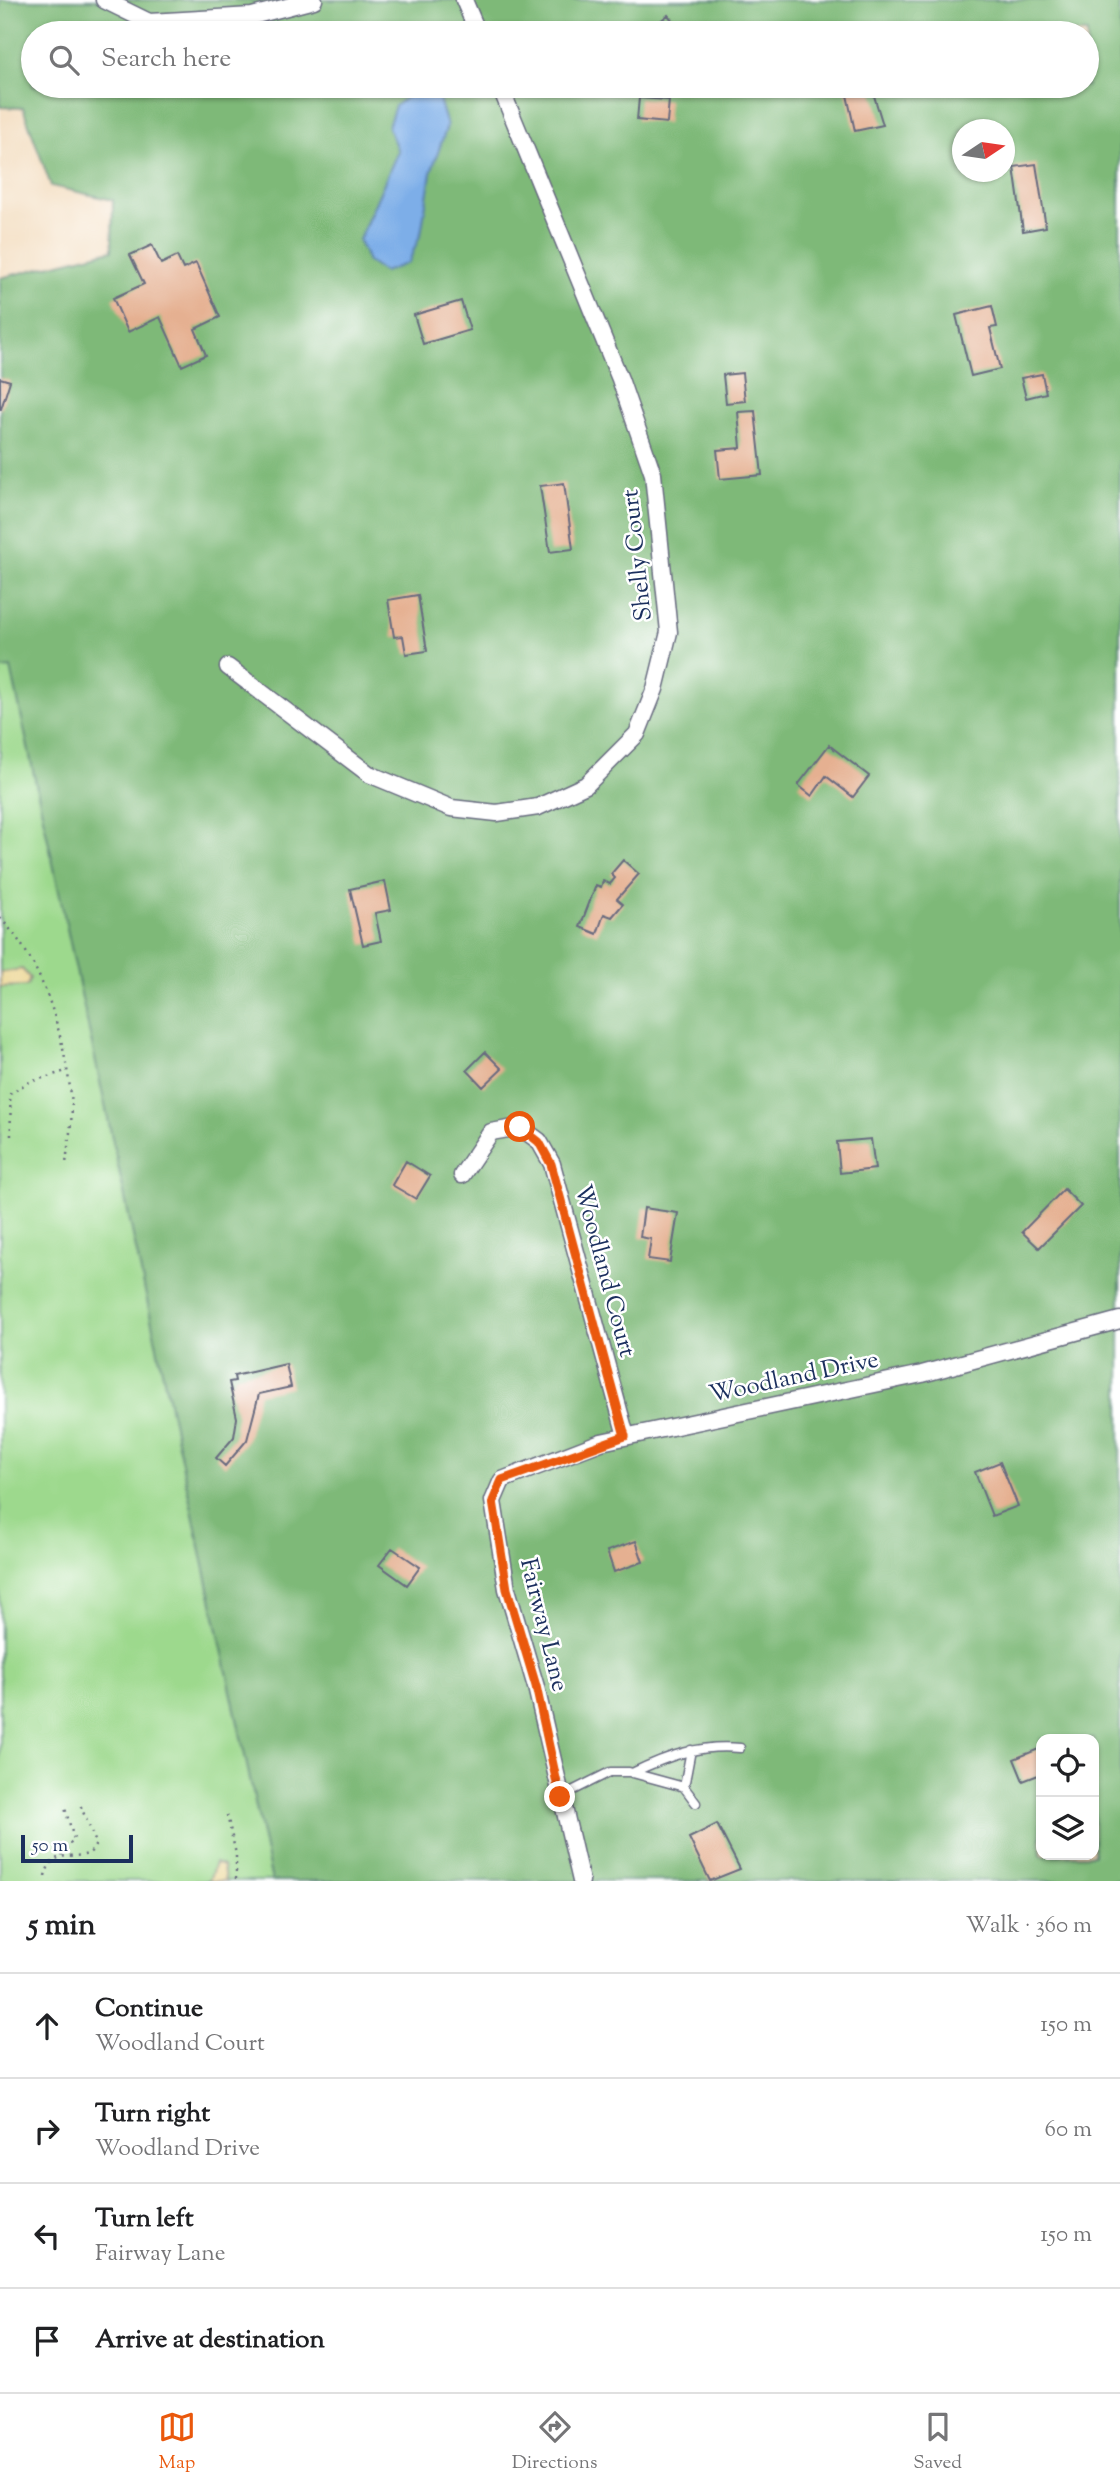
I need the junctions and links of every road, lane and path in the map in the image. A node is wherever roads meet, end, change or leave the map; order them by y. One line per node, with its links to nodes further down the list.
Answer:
1 (104, 0): 4 (street)
2 (314, 0): 5 (street)
3 (464, 0): 6 (street)
4 (147, 21)
5 (166, 21)
6 (473, 21)
7 (505, 98): 8 (street, Shelly Court)
8 (228, 667)
9 (0, 918): 10 (path)
10 (66, 1071): 11 (path); 12 (path)
11 (12, 1136)
12 (66, 1164)
13 (462, 1175): 15 (street, Woodland Court)
14 (1120, 1320): 15 (street, Woodland Drive)
15 (625, 1436): 16 (street, Woodland Drive)
16 (493, 1501): 21 (street, Fairway Lane)
17 (740, 1748): 18 (lane)
18 (691, 1750): 19 (lane); 20 (lane)
19 (632, 1773): 20 (lane); 21 (lane)
20 (684, 1787): 23 (lane)
21 (560, 1797): 29 (street, Fairway Lane)
22 (79, 1802): 26 (path)
23 (696, 1803)
24 (65, 1808): 26 (path)
25 (227, 1815): 28 (path)
26 (61, 1855): 27 (path)
27 (45, 1876)
28 (236, 1881)
29 (581, 1881)

